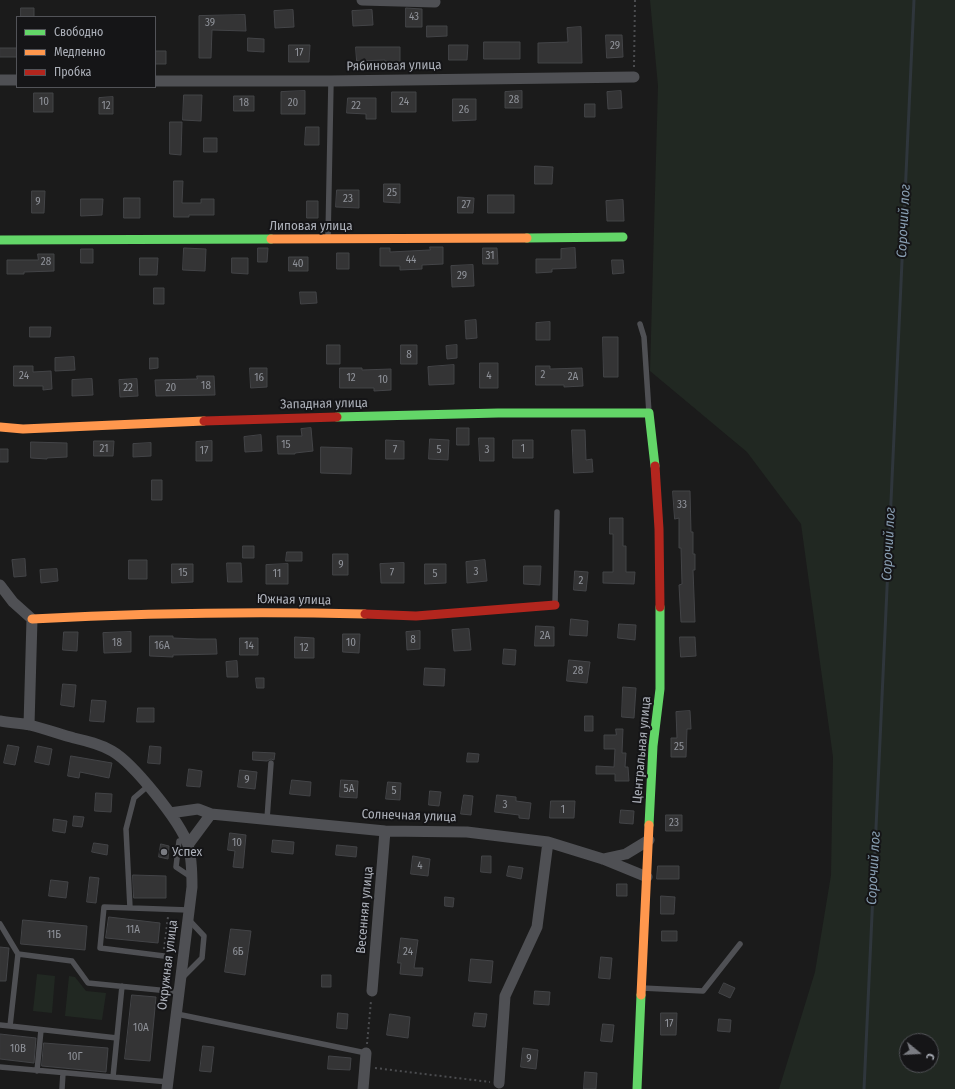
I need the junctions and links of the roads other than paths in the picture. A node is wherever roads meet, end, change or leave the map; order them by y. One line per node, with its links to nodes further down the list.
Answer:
1 (362, 0): 2 (street)
2 (435, 2)
3 (634, 77): 7 (street, Рябиновая улица)
4 (0, 80): 5 (street)
5 (16, 80)
6 (156, 81): 7 (street, Рябиновая улица)
7 (331, 81): 9 (lane)
8 (623, 237): 9 (street, Липовая улица)
9 (328, 239): 10 (street, Липовая улица)
10 (0, 240)
11 (640, 324): 12 (lane)
12 (649, 413): 13 (street, Западная улица); 26 (street, Центральная улица)
13 (0, 427)
14 (557, 512): 16 (lane)
15 (0, 584): 17 (street)
16 (555, 605): 17 (street, Южная улица)
17 (32, 619): 19 (street)
18 (0, 721): 19 (street)
19 (29, 725): 21 (street)
20 (271, 763): 24 (lane)
21 (148, 786): 22 (street); 32 (lane)
22 (170, 813): 23 (street, Солнечная улица); 28 (street)
23 (211, 814): 24 (street, Солнечная улица); 28 (street)
24 (267, 819): 25 (street, Солнечная улица)
25 (385, 831): 27 (street, Солнечная улица); 41 (street, Весенняя улица)
26 (649, 840): 29 (street); 30 (street, Центральная улица)
27 (548, 842): 29 (street, Солнечная улица); 54 (street)
28 (187, 843): 31 (street, Окружная улица); 31 (lane)
29 (604, 859): 30 (street, Солнечная улица)
30 (647, 877): 40 (street, Центральная улица)
31 (192, 878): 33 (street, Окружная улица)
32 (130, 908): 33 (lane); 37 (lane)
33 (188, 915): 38 (street, Окружная улица); 38 (lane)
34 (0, 924): 36 (lane)
35 (740, 944): 40 (lane)
36 (18, 954): 39 (lane); 45 (lane)
37 (164, 956)
38 (181, 979): 42 (street, Окружная улица)
39 (122, 986): 42 (lane); 47 (lane)
40 (642, 988): 57 (street, Центральная улица)
41 (372, 991)
42 (179, 992): 43 (street, Окружная улица)
43 (176, 1014): 48 (lane); 53 (street, Окружная улица)
44 (0, 1025): 45 (lane)
45 (10, 1026): 46 (lane)
46 (41, 1030): 47 (lane); 50 (lane)
47 (117, 1038): 52 (lane)
48 (366, 1053): 56 (street)
49 (0, 1067): 50 (lane)
50 (37, 1070): 51 (lane)
51 (63, 1073): 52 (lane); 55 (lane)
52 (113, 1078): 53 (lane)
53 (168, 1086)
54 (499, 1086)
55 (62, 1089)
56 (363, 1089)
57 (637, 1089)

